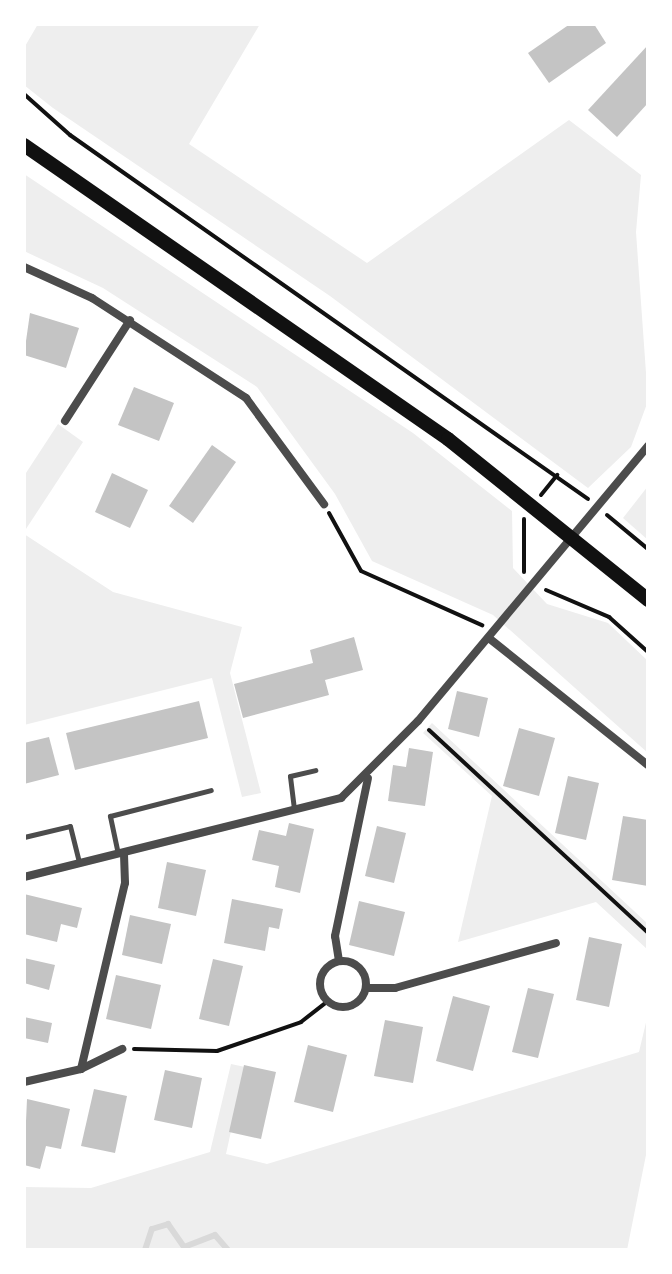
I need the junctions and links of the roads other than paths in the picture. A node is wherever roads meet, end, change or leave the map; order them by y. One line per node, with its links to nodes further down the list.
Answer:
1 (24, 145): 7 (main road)
2 (24, 267): 3 (street)
3 (130, 320): 4 (street); 6 (street)
4 (65, 421)
5 (648, 446): 7 (street)
6 (324, 504)
7 (574, 537): 8 (main road); 9 (street)
8 (648, 600)
9 (490, 639): 10 (street); 12 (street)
10 (648, 765)
11 (315, 770): 14 (lane)
12 (369, 777): 14 (street); 20 (street)
13 (211, 790): 16 (lane)
14 (294, 810): 16 (street)
15 (24, 837): 17 (lane)
16 (121, 854): 17 (street); 23 (street)
17 (79, 864): 18 (street)
18 (24, 877)
19 (556, 943): 21 (street)
20 (339, 961): 21 (street); 21 (street)
21 (366, 988)
22 (122, 1049): 23 (street)
23 (81, 1069): 24 (street)
24 (24, 1082)

